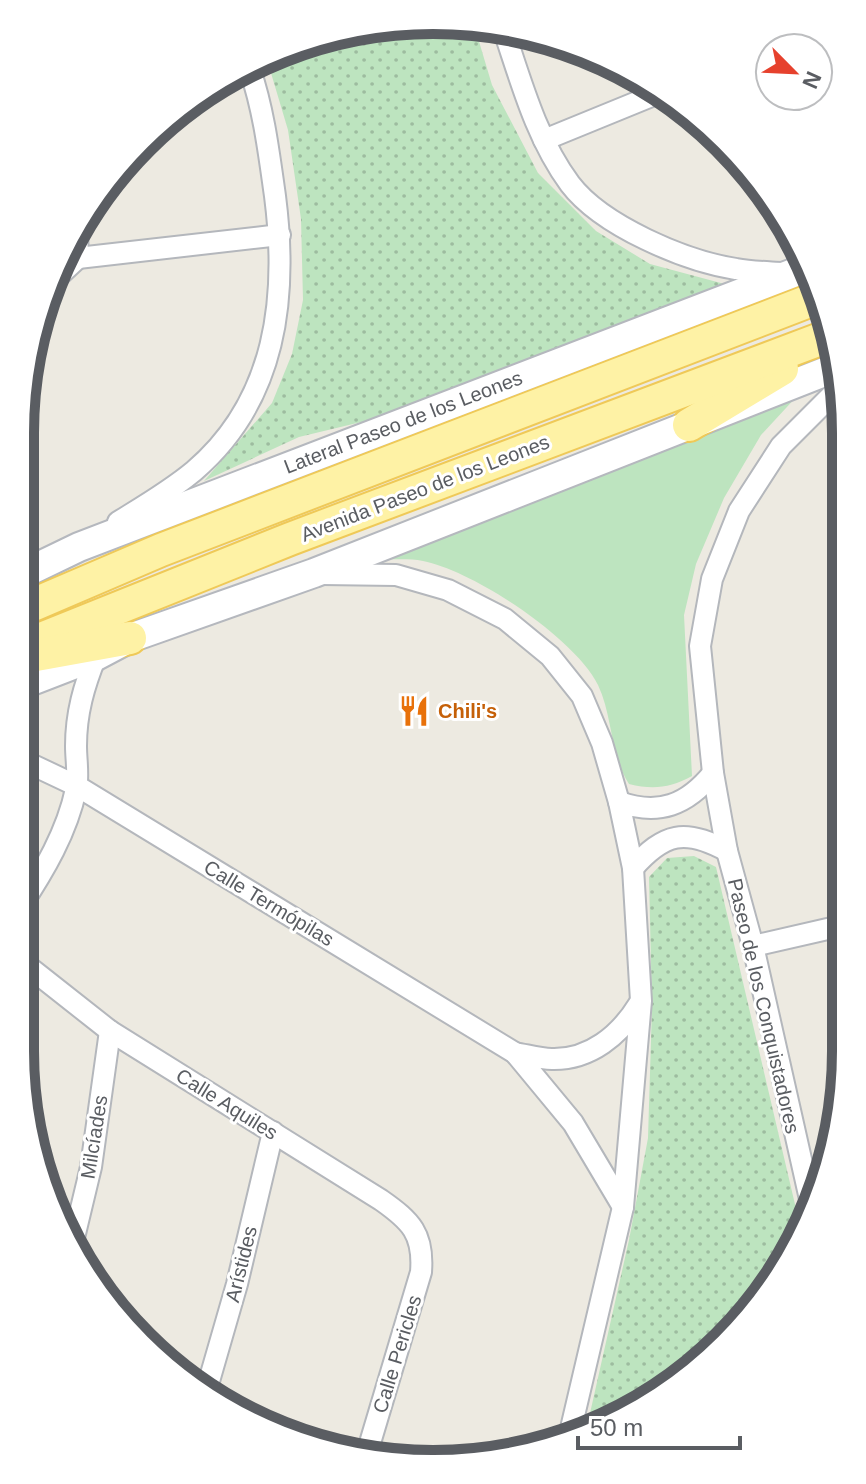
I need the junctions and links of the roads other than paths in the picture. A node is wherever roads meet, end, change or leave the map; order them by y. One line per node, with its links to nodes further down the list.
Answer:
1 (508, 41): 4 (street)
2 (252, 78): 5 (street)
3 (649, 97): 4 (street)
4 (544, 140): 9 (street)
5 (280, 235): 7 (street); 16 (street)
6 (78, 251): 7 (street)
7 (78, 258): 8 (street)
8 (72, 264)
9 (798, 270): 16 (street, Lateral Paseo de los Leones)
10 (809, 298): 17 (main road, Avenida Paseo de los Leones)
11 (821, 341): 23 (main road, Avenida Paseo de los Leones)
12 (821, 343): 15 (main road)
13 (827, 371): 15 (street, Avenida Paseo de los Leones)
14 (830, 397): 28 (street, Paseo de los Conquistadores)
15 (689, 425): 19 (street, Avenida Paseo de los Leones)
16 (79, 547): 18 (street, Lateral Paseo de los Leones)
17 (161, 550): 20 (main road); 21 (main road, Avenida Paseo de los Leones)
18 (34, 569)
19 (314, 573): 22 (street, Avenida Paseo de los Leones); 30 (street)
20 (34, 586)
21 (34, 604)
22 (130, 638): 24 (main road); 25 (street, Avenida Paseo de los Leones)
23 (34, 642)
24 (34, 656)
25 (96, 656): 26 (street, Avenida Paseo de los Leones); 29 (street)
26 (34, 680)
27 (34, 766): 29 (street, Calle Termópilas)
28 (713, 773): 30 (street); 31 (street, Paseo de los Conquistadores)
29 (77, 786): 33 (street); 39 (street, Calle Termópilas)
30 (619, 802): 32 (street)
31 (727, 851): 32 (street, Paseo de los Conquistadores); 35 (street, Paseo de los Conquistadores)
32 (633, 868): 37 (street)
33 (34, 883)
34 (832, 928): 35 (street)
35 (753, 946): 41 (street, Paseo de los Conquistadores)
36 (34, 971): 38 (street, Calle Aquiles)
37 (641, 1001): 39 (street, Calle Termópilas); 42 (street)
38 (110, 1031): 40 (street, Calle Aquiles); 43 (street, Milcíades)
39 (515, 1053): 42 (street, Calle Termópilas)
40 (273, 1132): 44 (street, Calle Aquiles); 45 (street, Arístides)
41 (808, 1188)
42 (623, 1207): 46 (street)
43 (76, 1229)
44 (422, 1255): 47 (street, Calle Pericles)
45 (209, 1381)
46 (572, 1425)
47 (369, 1445)

